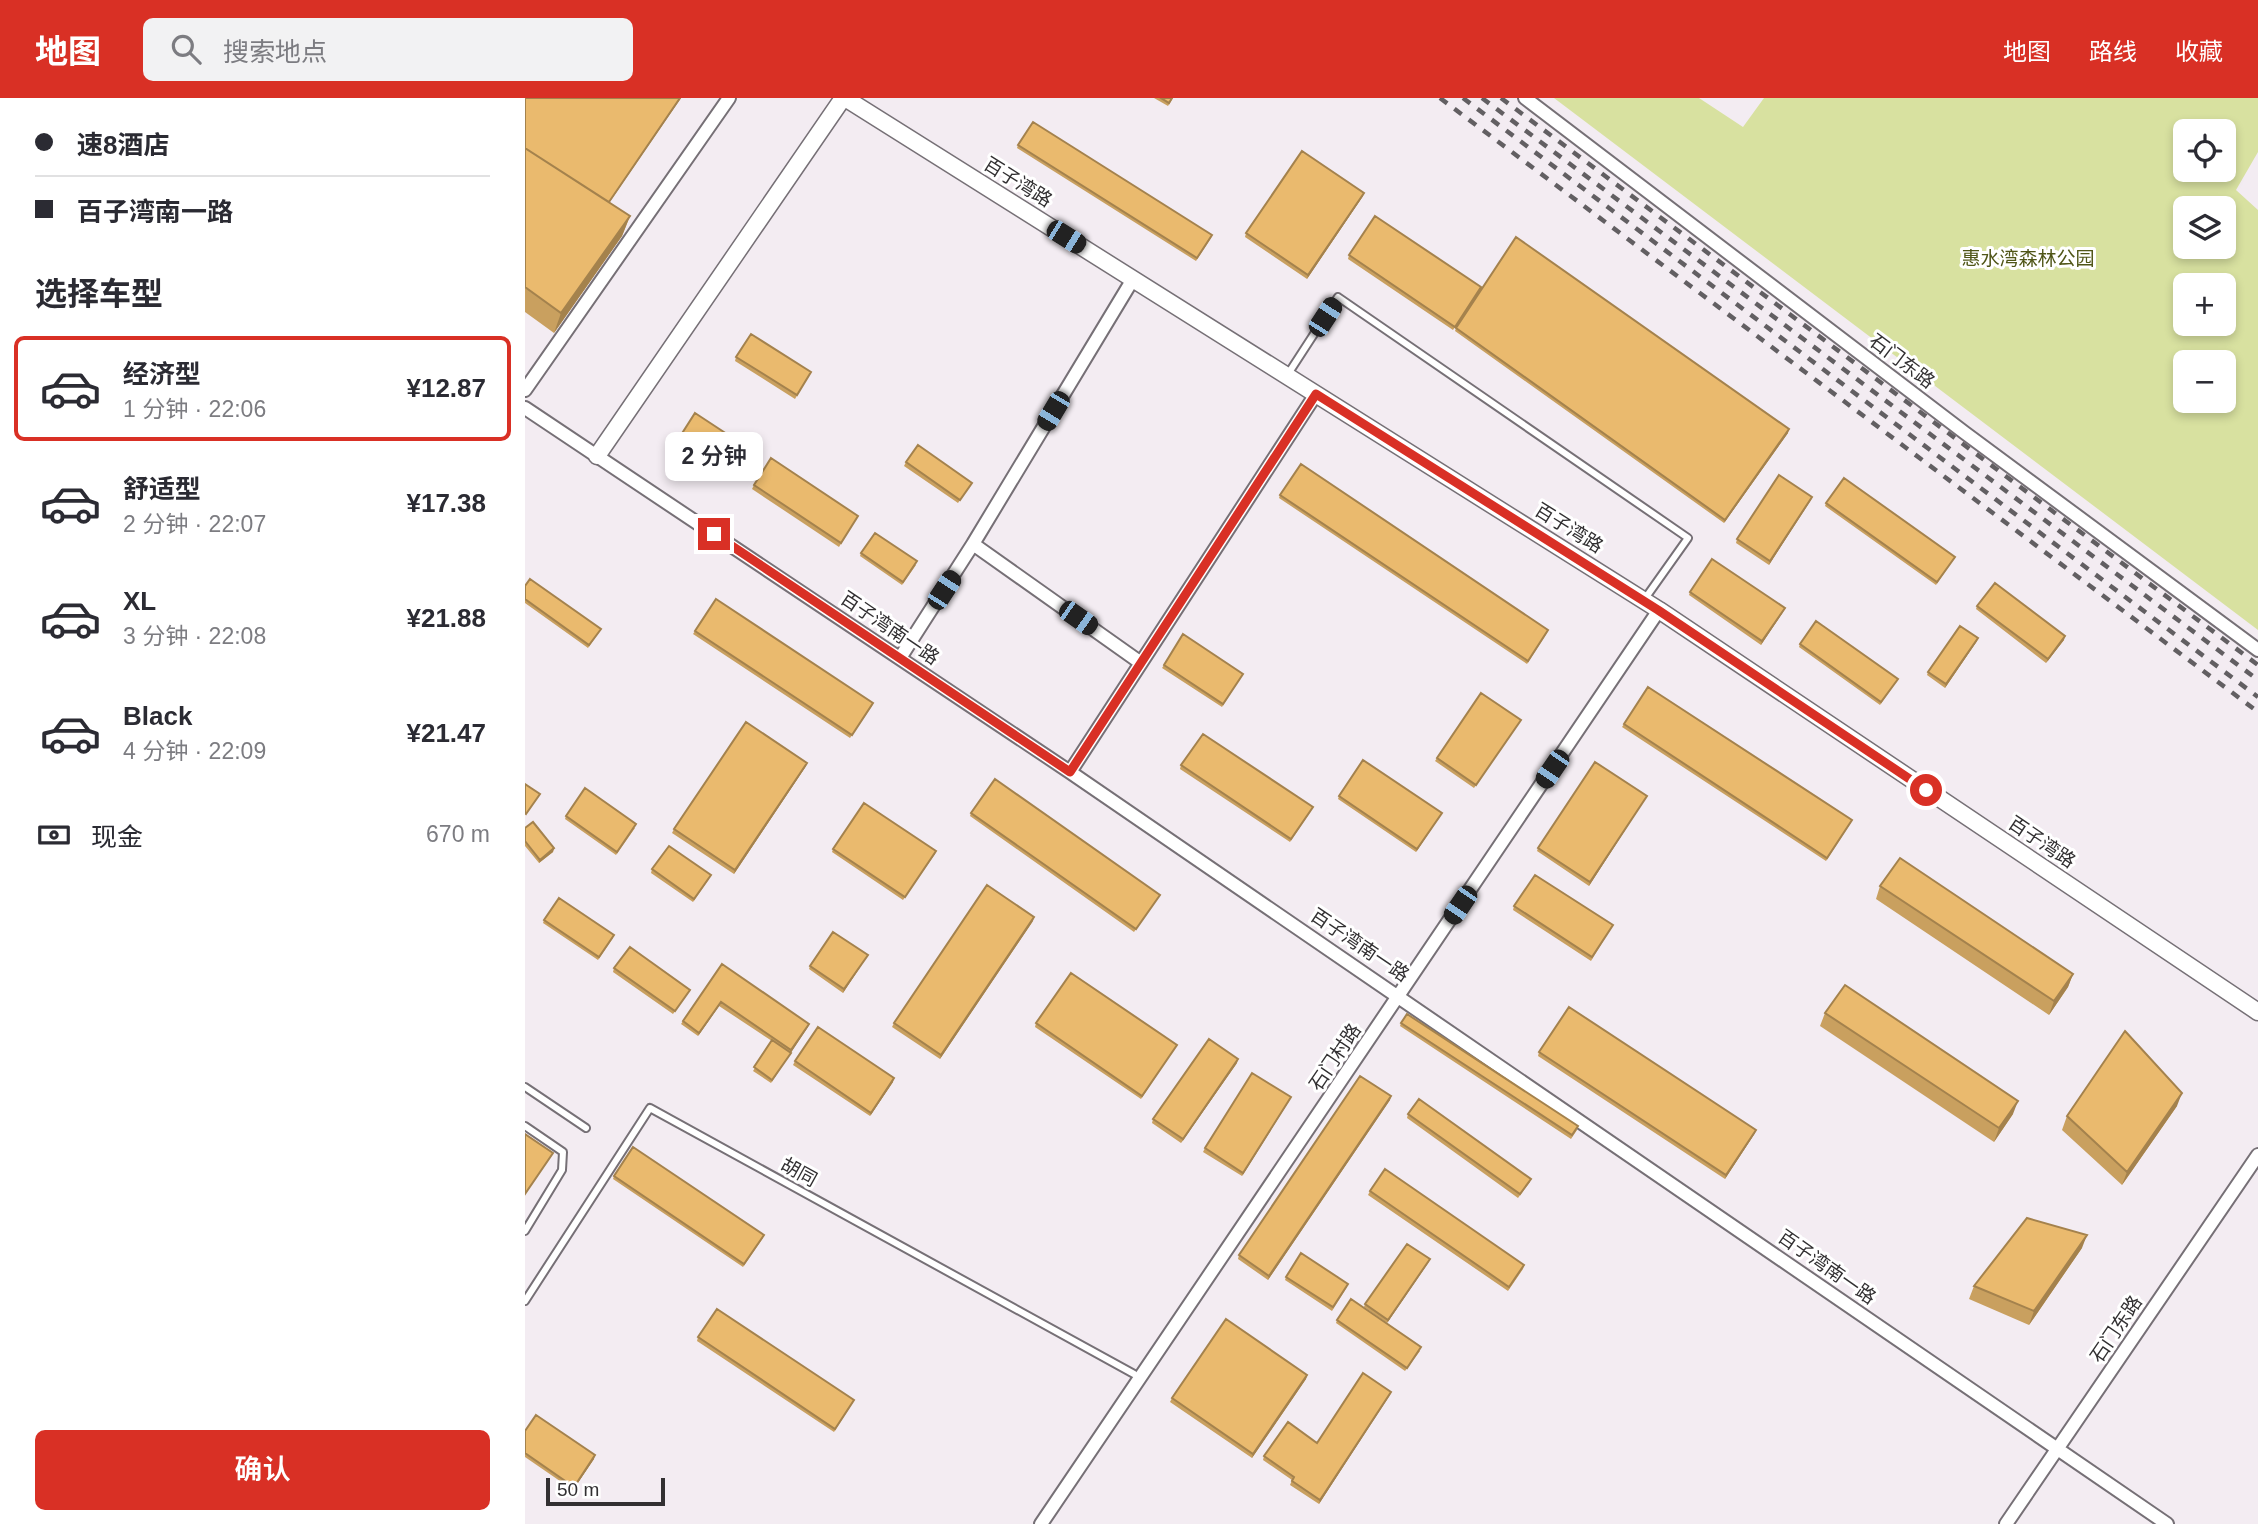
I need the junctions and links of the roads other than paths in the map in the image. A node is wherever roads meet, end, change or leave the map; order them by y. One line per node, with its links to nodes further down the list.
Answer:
1 (729, 98): 6 (street)
2 (844, 98): 4 (street, 百子湾路); 9 (street)
3 (1525, 98): 13 (street, 石门东路)
4 (1133, 279): 5 (street, 百子湾路); 10 (street)
5 (1287, 376): 7 (street, 百子湾路); 11 (lane)
6 (525, 390)
7 (1316, 394): 11 (street, 百子湾路); 15 (street)
8 (525, 408): 9 (street, 百子湾南一路)
9 (597, 456): 14 (street, 百子湾南一路)
10 (973, 544): 14 (street); 15 (street)
11 (1643, 600): 12 (street, 百子湾路)
12 (1658, 610): 17 (street, 石门村路); 18 (street, 百子湾路)
13 (2258, 649)
14 (900, 658): 16 (street, 百子湾南一路)
15 (1141, 663): 16 (street)
16 (1070, 772): 17 (street, 百子湾南一路)
17 (1399, 996): 26 (street, 百子湾南一路); 27 (street, 石门村路)
18 (2258, 1012)
19 (525, 1087): 21 (lane)
20 (525, 1126): 23 (lane)
21 (586, 1128)
22 (2258, 1155): 26 (street, 石门东路)
23 (525, 1231)
24 (525, 1301): 25 (lane, 胡同)
25 (1134, 1374)
26 (2057, 1449): 28 (street, 石门东路); 29 (street, 百子湾南一路)
27 (1041, 1524)
28 (2006, 1524)
29 (2167, 1524)

